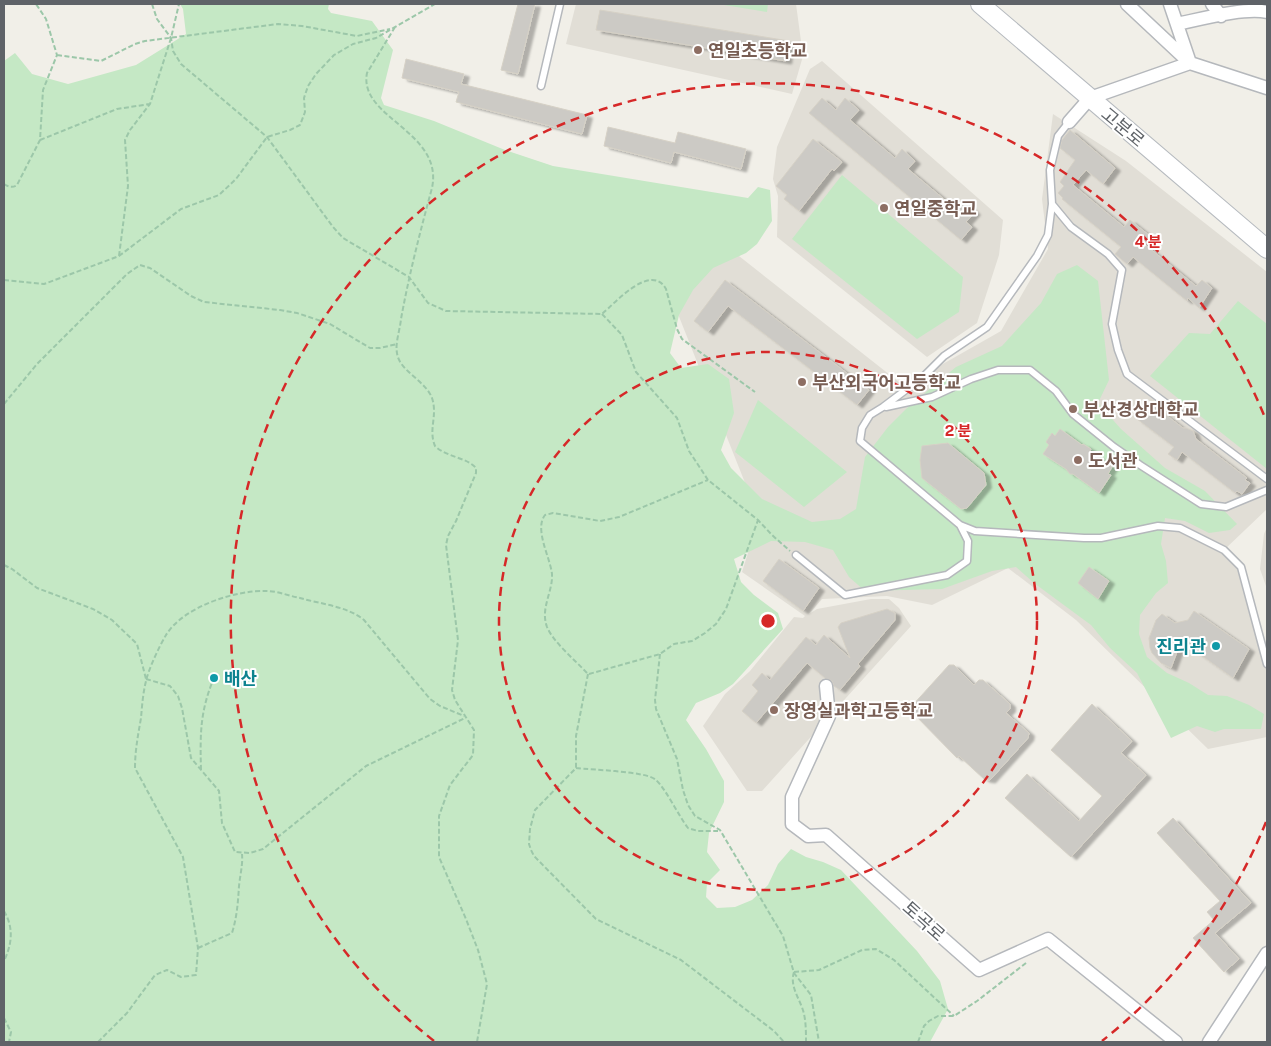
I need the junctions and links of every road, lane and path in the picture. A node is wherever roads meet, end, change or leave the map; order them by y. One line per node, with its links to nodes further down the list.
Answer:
1 (36, 4): 16 (path)
2 (152, 4): 15 (path)
3 (179, 4): 15 (path)
4 (435, 4): 14 (path)
5 (560, 4): 18 (lane)
6 (980, 4): 20 (main road, 고분로)
7 (1127, 4): 17 (street)
8 (1170, 4): 13 (street)
9 (1212, 4): 12 (street)
10 (1252, 7): 11 (street); 12 (street)
11 (1267, 12)
12 (1221, 16): 13 (street)
13 (1177, 24): 17 (street)
14 (395, 28): 15 (path); 23 (path); 29 (path)
15 (171, 38): 16 (path); 21 (path); 23 (path)
16 (57, 55): 24 (path)
17 (1190, 63): 19 (street); 20 (street)
18 (541, 86)
19 (1267, 88)
20 (1090, 98): 22 (street); 27 (main road, 고분로)
21 (150, 104): 24 (path); 28 (path)
22 (1069, 122): 26 (lane)
23 (267, 137): 28 (path); 29 (path)
24 (40, 140): 25 (path)
25 (4, 184)
26 (1052, 204): 35 (lane); 36 (lane)
27 (1267, 249)
28 (119, 256): 30 (path)
29 (409, 277): 31 (path); 32 (path)
30 (4, 280)
31 (602, 314): 33 (path); 37 (path)
32 (397, 344): 34 (path); 49 (path)
33 (755, 392)
34 (4, 404)
35 (883, 407): 38 (lane); 40 (lane)
36 (1267, 479)
37 (708, 480): 39 (path); 45 (path)
38 (1267, 490)
39 (758, 520): 41 (path); 43 (path)
40 (960, 525): 41 (lane); 44 (lane)
41 (796, 555)
42 (4, 565): 47 (path)
43 (660, 654): 45 (path); 52 (path)
44 (1267, 664)
45 (588, 674): 50 (path)
46 (214, 678): 51 (path)
47 (146, 679): 49 (path); 51 (path); 55 (path)
48 (826, 686): 69 (street, 토곡로)
49 (466, 717): 53 (path); 64 (path)
50 (576, 768): 52 (path); 65 (path)
51 (200, 770): 53 (path)
52 (720, 830): 59 (path)
53 (242, 853): 55 (path)
54 (4, 911): 58 (path)
55 (198, 948): 63 (path)
56 (1267, 953): 70 (street)
57 (1030, 959): 60 (path)
58 (4, 961)
59 (794, 972): 60 (path); 66 (path); 67 (path)
60 (954, 1016): 68 (path)
61 (4, 1018): 62 (path)
62 (9, 1042)
63 (98, 1042)
64 (476, 1042)
65 (784, 1042)
66 (806, 1042)
67 (819, 1042)
68 (918, 1042)
69 (1176, 1042)
70 (1209, 1042)

